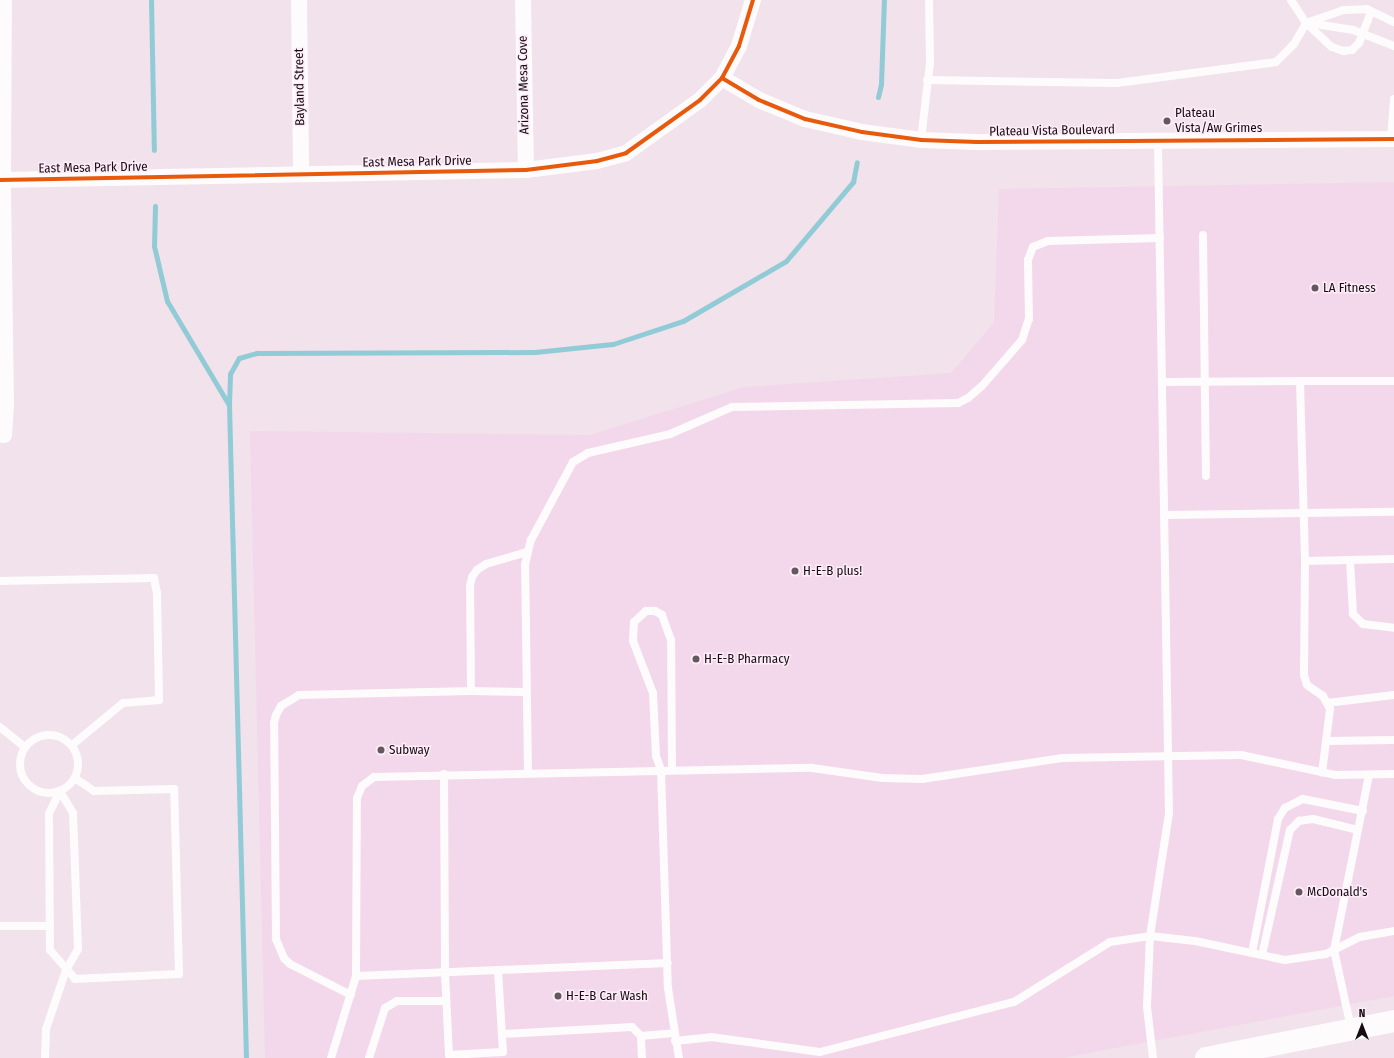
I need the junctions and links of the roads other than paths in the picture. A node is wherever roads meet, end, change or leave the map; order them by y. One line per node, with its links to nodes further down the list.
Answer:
1 (4, 0): 20 (street)
2 (299, 0): 19 (street, Bayland Street)
3 (523, 0): 18 (street, Arizona Mesa Cove)
4 (753, 0): 12 (street, East Mesa Park Drive)
5 (929, 0): 13 (lane)
6 (1291, 0): 9 (lane)
7 (1371, 11): 8 (lane); 9 (lane); 10 (lane)
8 (1394, 22)
9 (1306, 23): 10 (lane); 10 (lane); 13 (lane)
10 (1364, 34): 11 (lane)
11 (1394, 46)
12 (722, 78): 16 (street, Plateau Vista Boulevard); 18 (street, East Mesa Park Drive)
13 (927, 80): 16 (lane)
14 (1394, 99): 15 (lane)
15 (1392, 139): 17 (street, Plateau Vista Boulevard)
16 (921, 140): 17 (street, Plateau Vista Boulevard)
17 (1158, 140): 22 (lane)
18 (526, 170): 19 (street, East Mesa Park Drive)
19 (301, 173): 20 (street, East Mesa Park Drive)
20 (1, 180): 27 (street)
21 (1203, 235): 26 (lane)
22 (1160, 238): 25 (lane); 32 (lane)
23 (1300, 381): 24 (lane); 26 (lane); 30 (lane)
24 (1394, 381)
25 (1162, 382): 26 (lane); 31 (lane)
26 (1205, 382): 28 (lane)
27 (2, 435)
28 (1206, 476)
29 (1394, 512): 30 (lane)
30 (1302, 513): 31 (lane); 35 (lane)
31 (1165, 515): 47 (lane)
32 (528, 552): 38 (lane); 39 (lane)
33 (1394, 559): 34 (lane)
34 (1350, 560): 35 (lane); 37 (lane)
35 (1305, 561): 41 (lane)
36 (0, 580): 45 (lane)
37 (1394, 628)
38 (471, 691): 39 (lane); 71 (lane)
39 (526, 692): 50 (lane)
40 (1394, 695): 41 (lane)
41 (1327, 703): 44 (lane)
42 (0, 727): 46 (lane)
43 (1394, 740): 44 (lane)
44 (1328, 741): 51 (lane)
45 (72, 745): 46 (lane); 55 (lane)
46 (25, 746): 56 (lane)
47 (1169, 756): 49 (lane); 51 (lane); 62 (lane)
48 (661, 770): 49 (lane); 49 (lane); 50 (lane); 66 (lane)
49 (672, 770)
50 (528, 772): 52 (lane)
51 (1322, 773): 54 (lane)
52 (444, 774): 69 (lane); 70 (lane)
53 (1394, 774): 54 (lane)
54 (1369, 775): 57 (lane)
55 (75, 778): 56 (lane); 67 (lane)
56 (60, 792): 60 (lane); 67 (lane)
57 (1363, 811): 58 (lane); 64 (lane)
58 (1358, 830): 63 (lane); 65 (lane)
59 (0, 926): 60 (lane)
60 (50, 926): 67 (lane)
61 (1394, 931): 63 (lane)
62 (1150, 936): 64 (lane); 77 (lane); 85 (lane)
63 (1334, 950): 65 (lane); 74 (lane)
64 (1252, 953): 65 (lane)
65 (1262, 955)
66 (668, 963): 68 (lane); 77 (lane)
67 (66, 970): 80 (lane)
68 (498, 970): 69 (lane); 75 (lane)
69 (445, 973): 70 (lane); 72 (lane)
70 (356, 976): 71 (lane)
71 (351, 995): 81 (lane)
72 (446, 1001): 79 (lane); 82 (lane)
73 (1394, 1022): 74 (highway)
74 (1351, 1029): 86 (highway)
75 (502, 1034): 76 (lane); 78 (lane)
76 (641, 1036): 77 (lane); 83 (lane)
77 (674, 1037): 84 (lane)
78 (504, 1055): 79 (lane)
79 (448, 1056)
80 (45, 1058)
81 (331, 1058)
82 (369, 1058)
83 (642, 1058)
84 (679, 1058)
85 (1153, 1058)
86 (1206, 1058)

